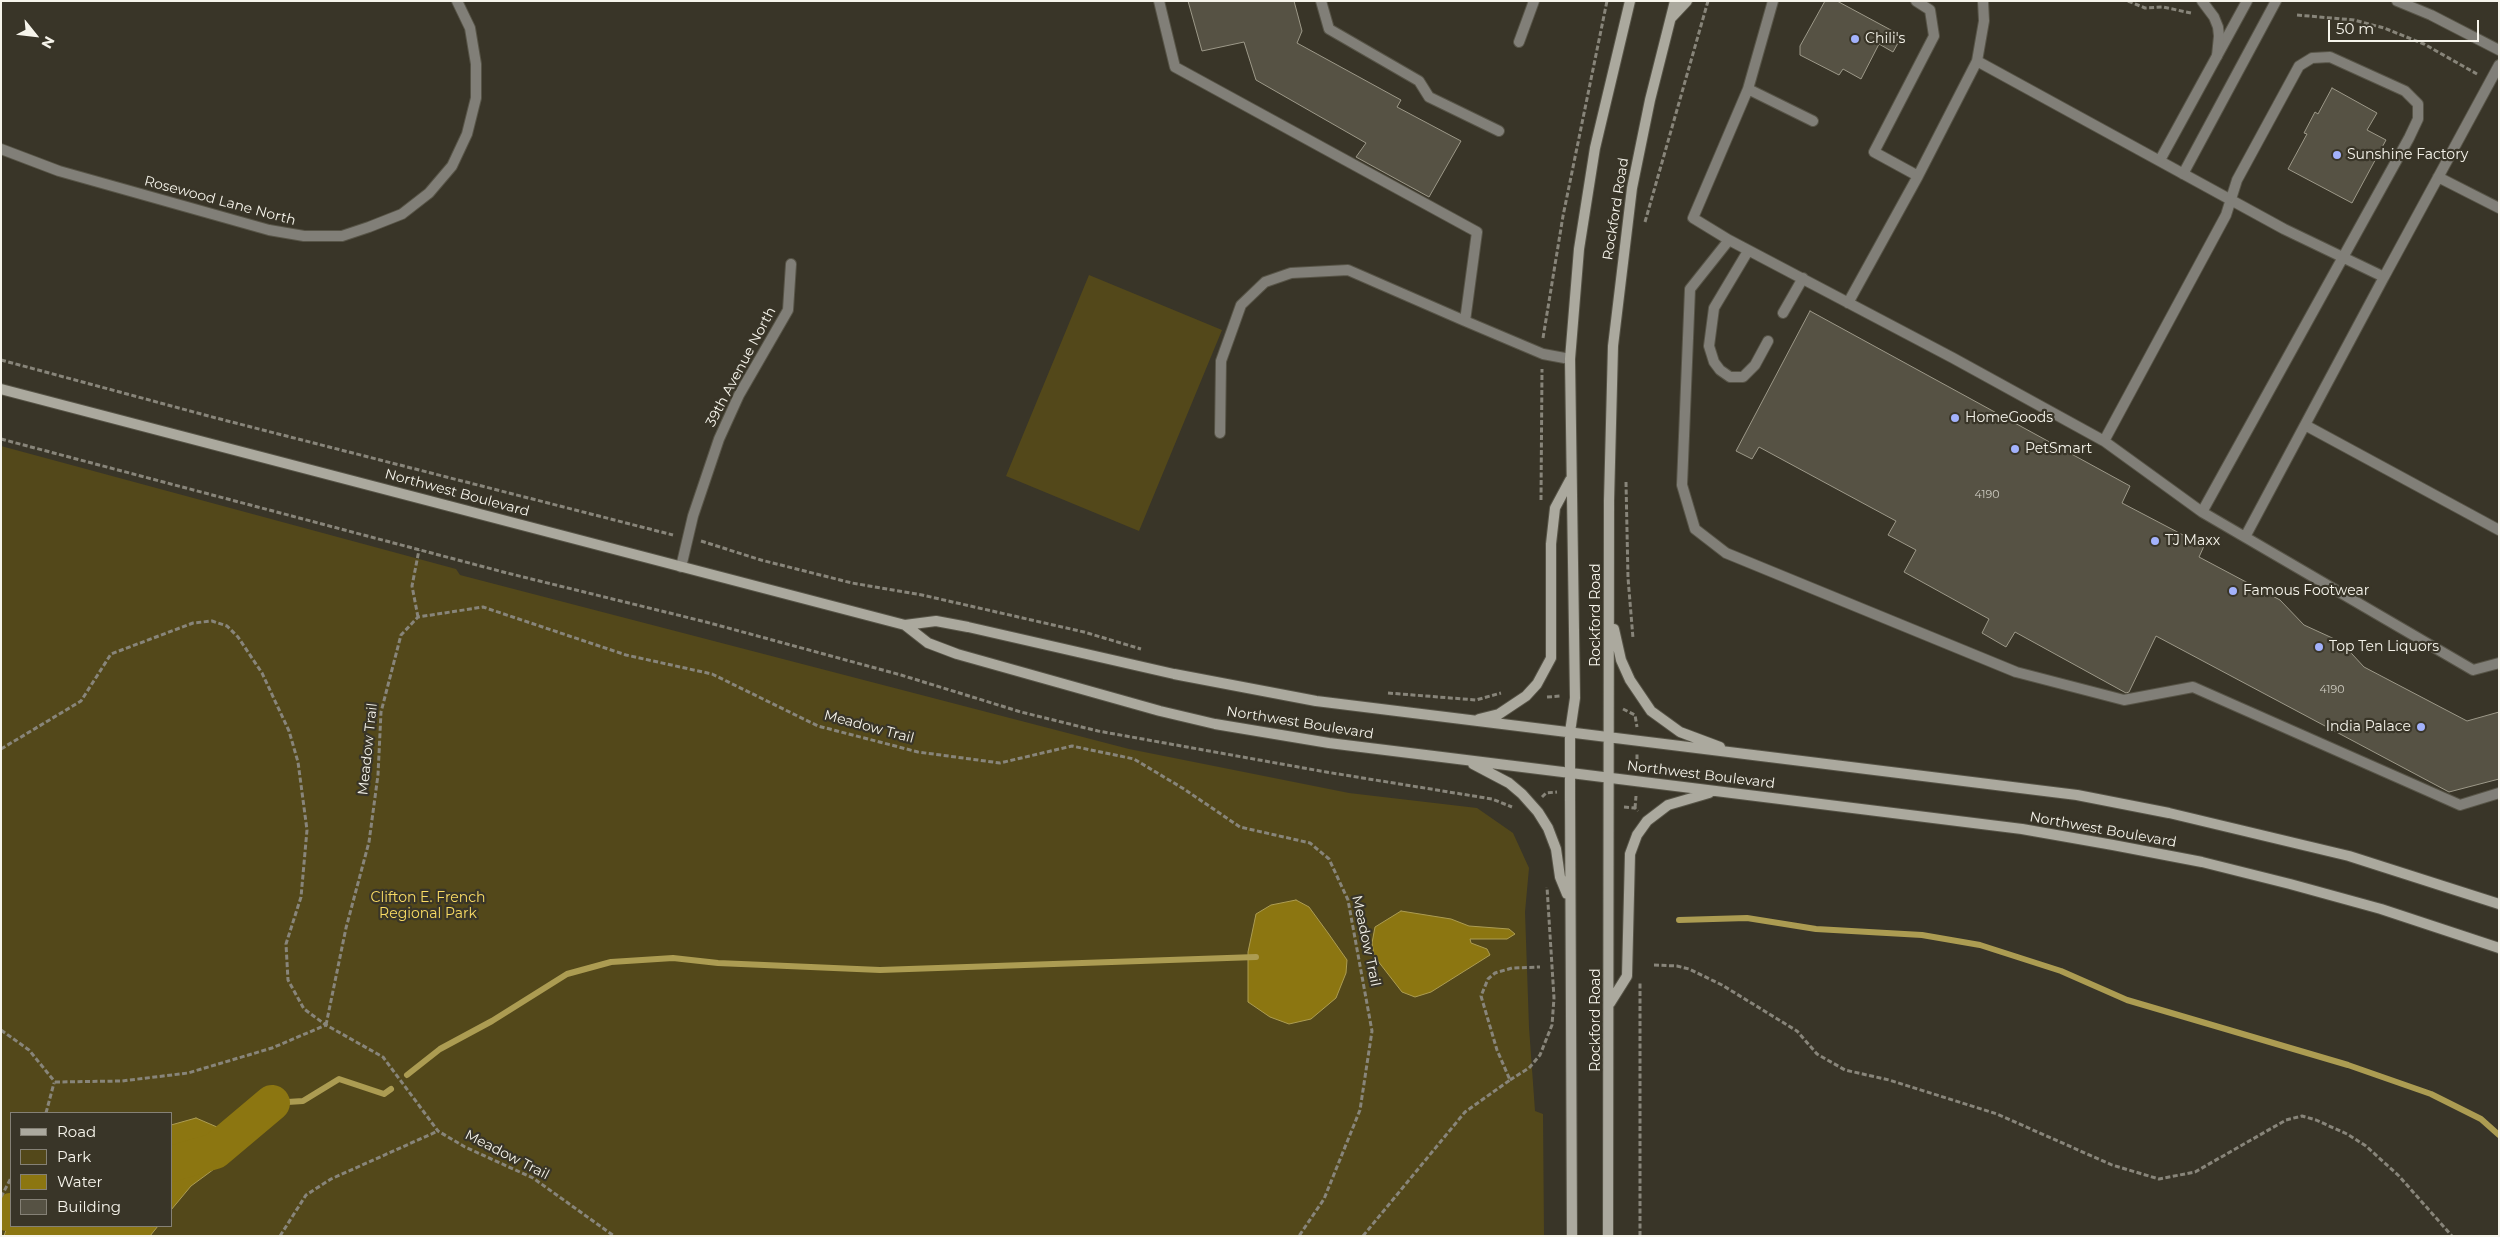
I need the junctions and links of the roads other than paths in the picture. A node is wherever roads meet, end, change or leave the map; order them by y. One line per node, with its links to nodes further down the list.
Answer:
1 (457, 1): 24 (street, Rosewood Lane North)
2 (1159, 1): 39 (street)
3 (1320, 1): 23 (street)
4 (1534, 1): 16 (street)
5 (1630, 1): 41 (main road, Rockford Road)
6 (1676, 1): 15 (main road, Rockford Road)
7 (1687, 1): 15 (main road)
8 (1773, 1): 21 (street)
9 (1916, 1): 27 (street)
10 (1983, 1): 19 (street)
11 (2202, 1): 18 (street)
12 (2247, 1): 18 (street)
13 (2276, 1): 26 (street)
14 (2397, 1): 17 (street)
15 (1669, 21): 51 (main road, Rockford Road)
16 (1519, 42)
17 (2499, 50)
18 (2217, 56): 25 (street)
19 (1977, 61): 25 (street); 27 (street)
20 (2499, 65): 28 (street)
21 (1748, 89): 22 (street); 31 (street)
22 (1813, 121)
23 (1499, 131)
24 (1, 150)
25 (2160, 160): 26 (street)
26 (2183, 174): 29 (street)
27 (1918, 176): 37 (street)
28 (2438, 176): 30 (street); 36 (street)
29 (2231, 199): 33 (street); 33 (street); 45 (street)
30 (2499, 208)
31 (1729, 240): 32 (street); 62 (street)
32 (1748, 250): 35 (street); 40 (street)
33 (2342, 258): 36 (street); 47 (street)
34 (792, 264): 50 (street, 39th Avenue North)
35 (1803, 278): 37 (street); 38 (street)
36 (2384, 278): 43 (street)
37 (1848, 303): 45 (street)
38 (1783, 314)
39 (1465, 321): 41 (street); 44 (street)
40 (1768, 341)
41 (1570, 359): 46 (main road, Rockford Road)
42 (1, 389): 50 (main road, Northwest Boulevard)
43 (2305, 425): 48 (street); 49 (street)
44 (1220, 433)
45 (2104, 441): 47 (street)
46 (1571, 480): 54 (main road); 55 (main road, Rockford Road)
47 (2202, 512): 49 (street)
48 (2499, 530)
49 (2245, 537): 53 (street)
50 (681, 567): 52 (main road, Northwest Boulevard)
51 (1609, 604): 56 (main road, Rockford Road); 57 (main road)
52 (905, 625): 54 (main road, Northwest Boulevard); 58 (main road, Northwest Boulevard)
53 (2499, 663)
54 (1465, 720): 55 (main road, Northwest Boulevard)
55 (1570, 732): 56 (main road, Northwest Boulevard); 59 (main road, Rockford Road)
56 (1609, 738): 57 (main road, Northwest Boulevard); 60 (main road, Rockford Road)
57 (1735, 753): 64 (main road, Northwest Boulevard)
58 (1465, 761): 59 (main road, Northwest Boulevard); 63 (main road)
59 (1570, 773): 60 (main road, Northwest Boulevard); 63 (main road, Rockford Road)
60 (1610, 778): 61 (main road, Northwest Boulevard); 66 (main road, Rockford Road)
61 (1716, 791): 65 (main road, Northwest Boulevard); 66 (main road)
62 (2499, 793)
63 (1570, 900): 67 (main road, Rockford Road)
64 (2499, 904)
65 (2499, 948)
66 (1610, 1004): 68 (main road, Rockford Road)
67 (1572, 1236)
68 (1608, 1236)

